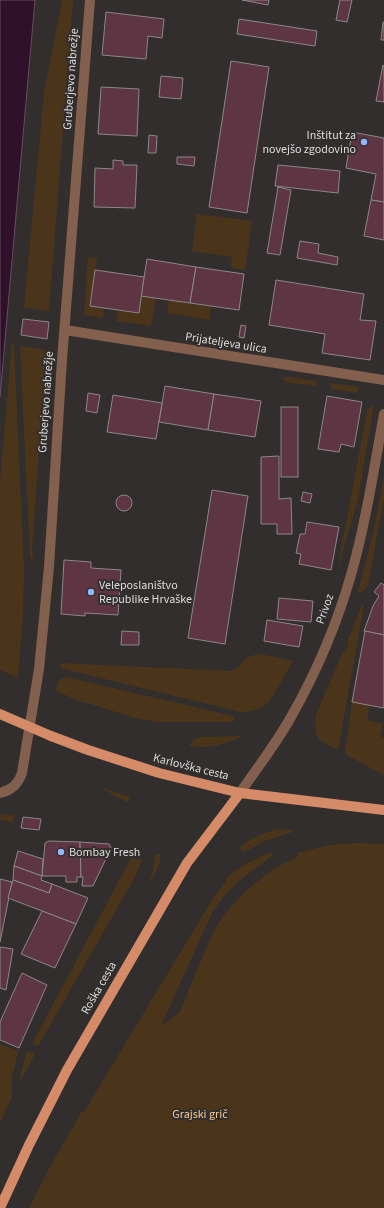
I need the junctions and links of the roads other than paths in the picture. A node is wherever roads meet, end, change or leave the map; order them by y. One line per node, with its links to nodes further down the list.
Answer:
1 (90, 0): 2 (street, Gruberjevo nabrežje)
2 (65, 330): 3 (street, Prijateljeva ulica); 6 (street, Gruberjevo nabrežje)
3 (384, 380)
4 (384, 414): 7 (street, Privoz)
5 (0, 714): 7 (main road, Karlovška cesta, bridge)
6 (0, 793)
7 (240, 793): 8 (main road, Karlovška cesta); 9 (main road, Roška cesta)
8 (384, 810)
9 (0, 1208)

